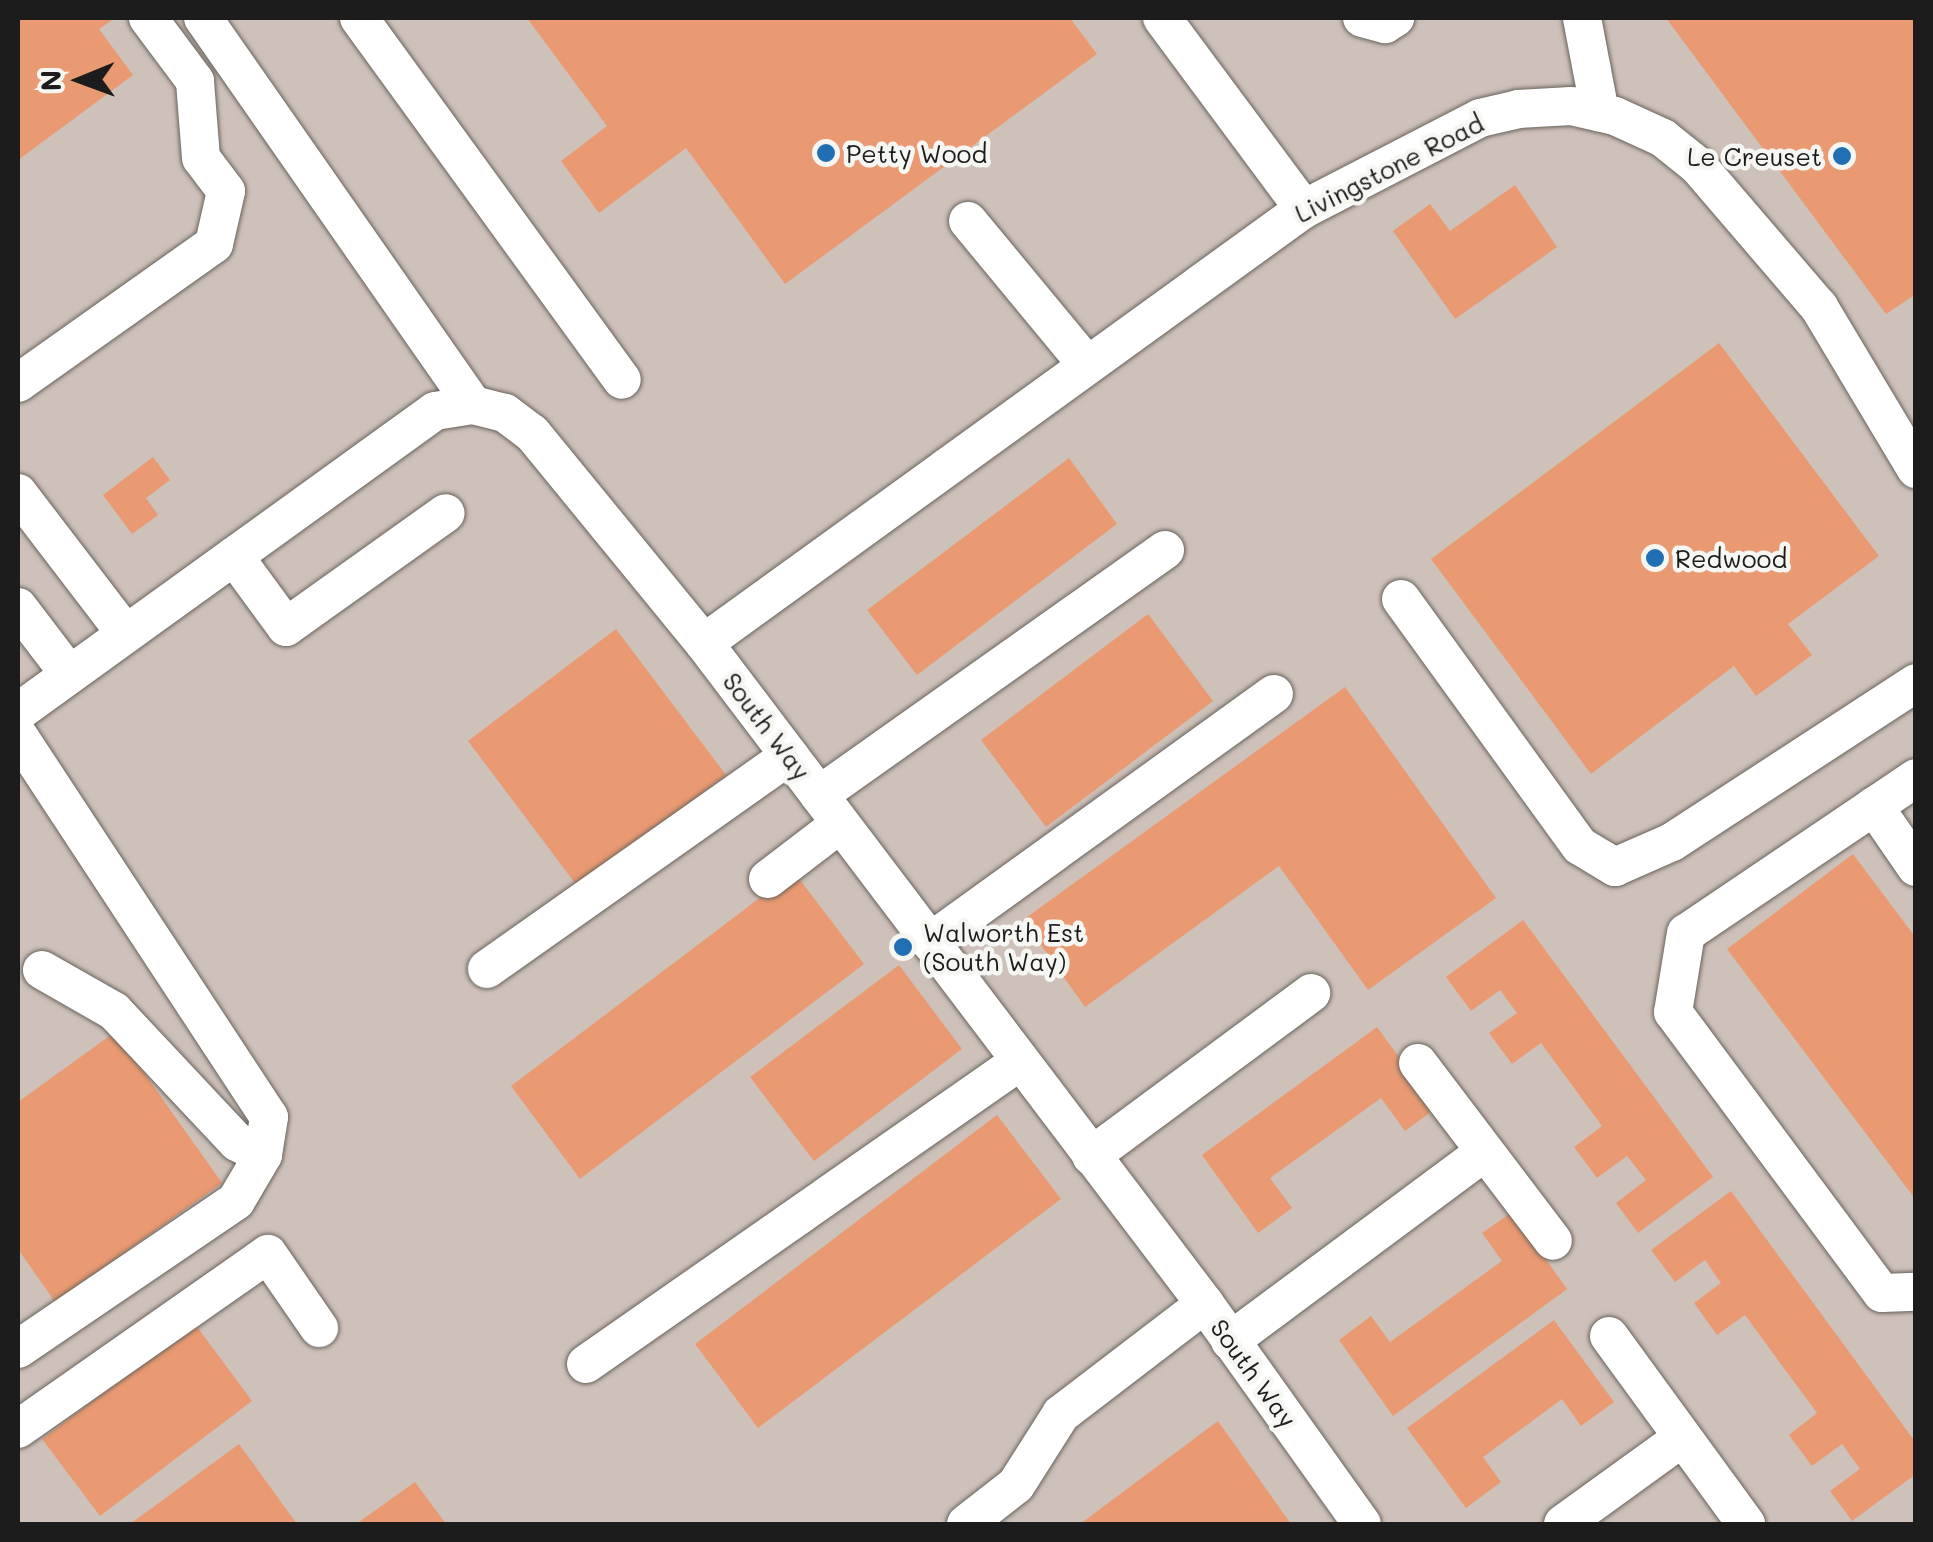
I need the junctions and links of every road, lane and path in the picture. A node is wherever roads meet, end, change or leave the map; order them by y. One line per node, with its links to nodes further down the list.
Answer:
1 (148, 18): 13 (street)
2 (203, 18): 14 (street)
3 (359, 18): 12 (street)
4 (1162, 18): 9 (street)
5 (1362, 18): 6 (street)
6 (1395, 18)
7 (1582, 18): 8 (street)
8 (1600, 112): 9 (street, Livingstone Road); 15 (street, Livingstone Road)
9 (1304, 208): 11 (street, Livingstone Road)
10 (968, 220): 11 (street)
11 (1087, 365): 23 (street, Livingstone Road)
12 (622, 380)
13 (18, 384)
14 (473, 404): 19 (street); 23 (street, South Way)
15 (1916, 469)
16 (18, 493): 22 (street)
17 (446, 513): 19 (street)
18 (1165, 550): 32 (street)
19 (234, 556): 22 (street)
20 (1401, 599): 25 (street)
21 (18, 606): 24 (street)
22 (125, 634): 24 (street)
23 (704, 643): 29 (street, South Way)
24 (69, 674): 27 (street)
25 (1916, 683)
26 (1274, 694): 35 (street)
27 (18, 712)
28 (18, 735): 42 (street)
29 (789, 756): 32 (street, South Way); 36 (street)
30 (1916, 778): 31 (street)
31 (1874, 806): 33 (street); 45 (street)
32 (830, 810): 34 (street); 35 (street, South Way)
33 (1916, 868)
34 (768, 879)
35 (930, 942): 39 (street, South Way)
36 (487, 969)
37 (42, 970): 42 (street)
38 (1311, 993): 43 (street)
39 (1019, 1062): 43 (street, South Way); 51 (street)
40 (1418, 1063): 41 (street)
41 (1483, 1152): 44 (street); 49 (street)
42 (263, 1155): 50 (street)
43 (1091, 1156): 46 (street, South Way)
44 (1553, 1242)
45 (1916, 1292)
46 (1205, 1304): 49 (street, South Way); 54 (street)
47 (319, 1328): 52 (street)
48 (1609, 1336): 53 (street)
49 (1230, 1340): 55 (street, South Way)
50 (18, 1349)
51 (586, 1364)
52 (18, 1429)
53 (1682, 1438): 56 (street); 57 (street)
54 (966, 1524)
55 (1362, 1524)
56 (1563, 1524)
57 (1746, 1524)

